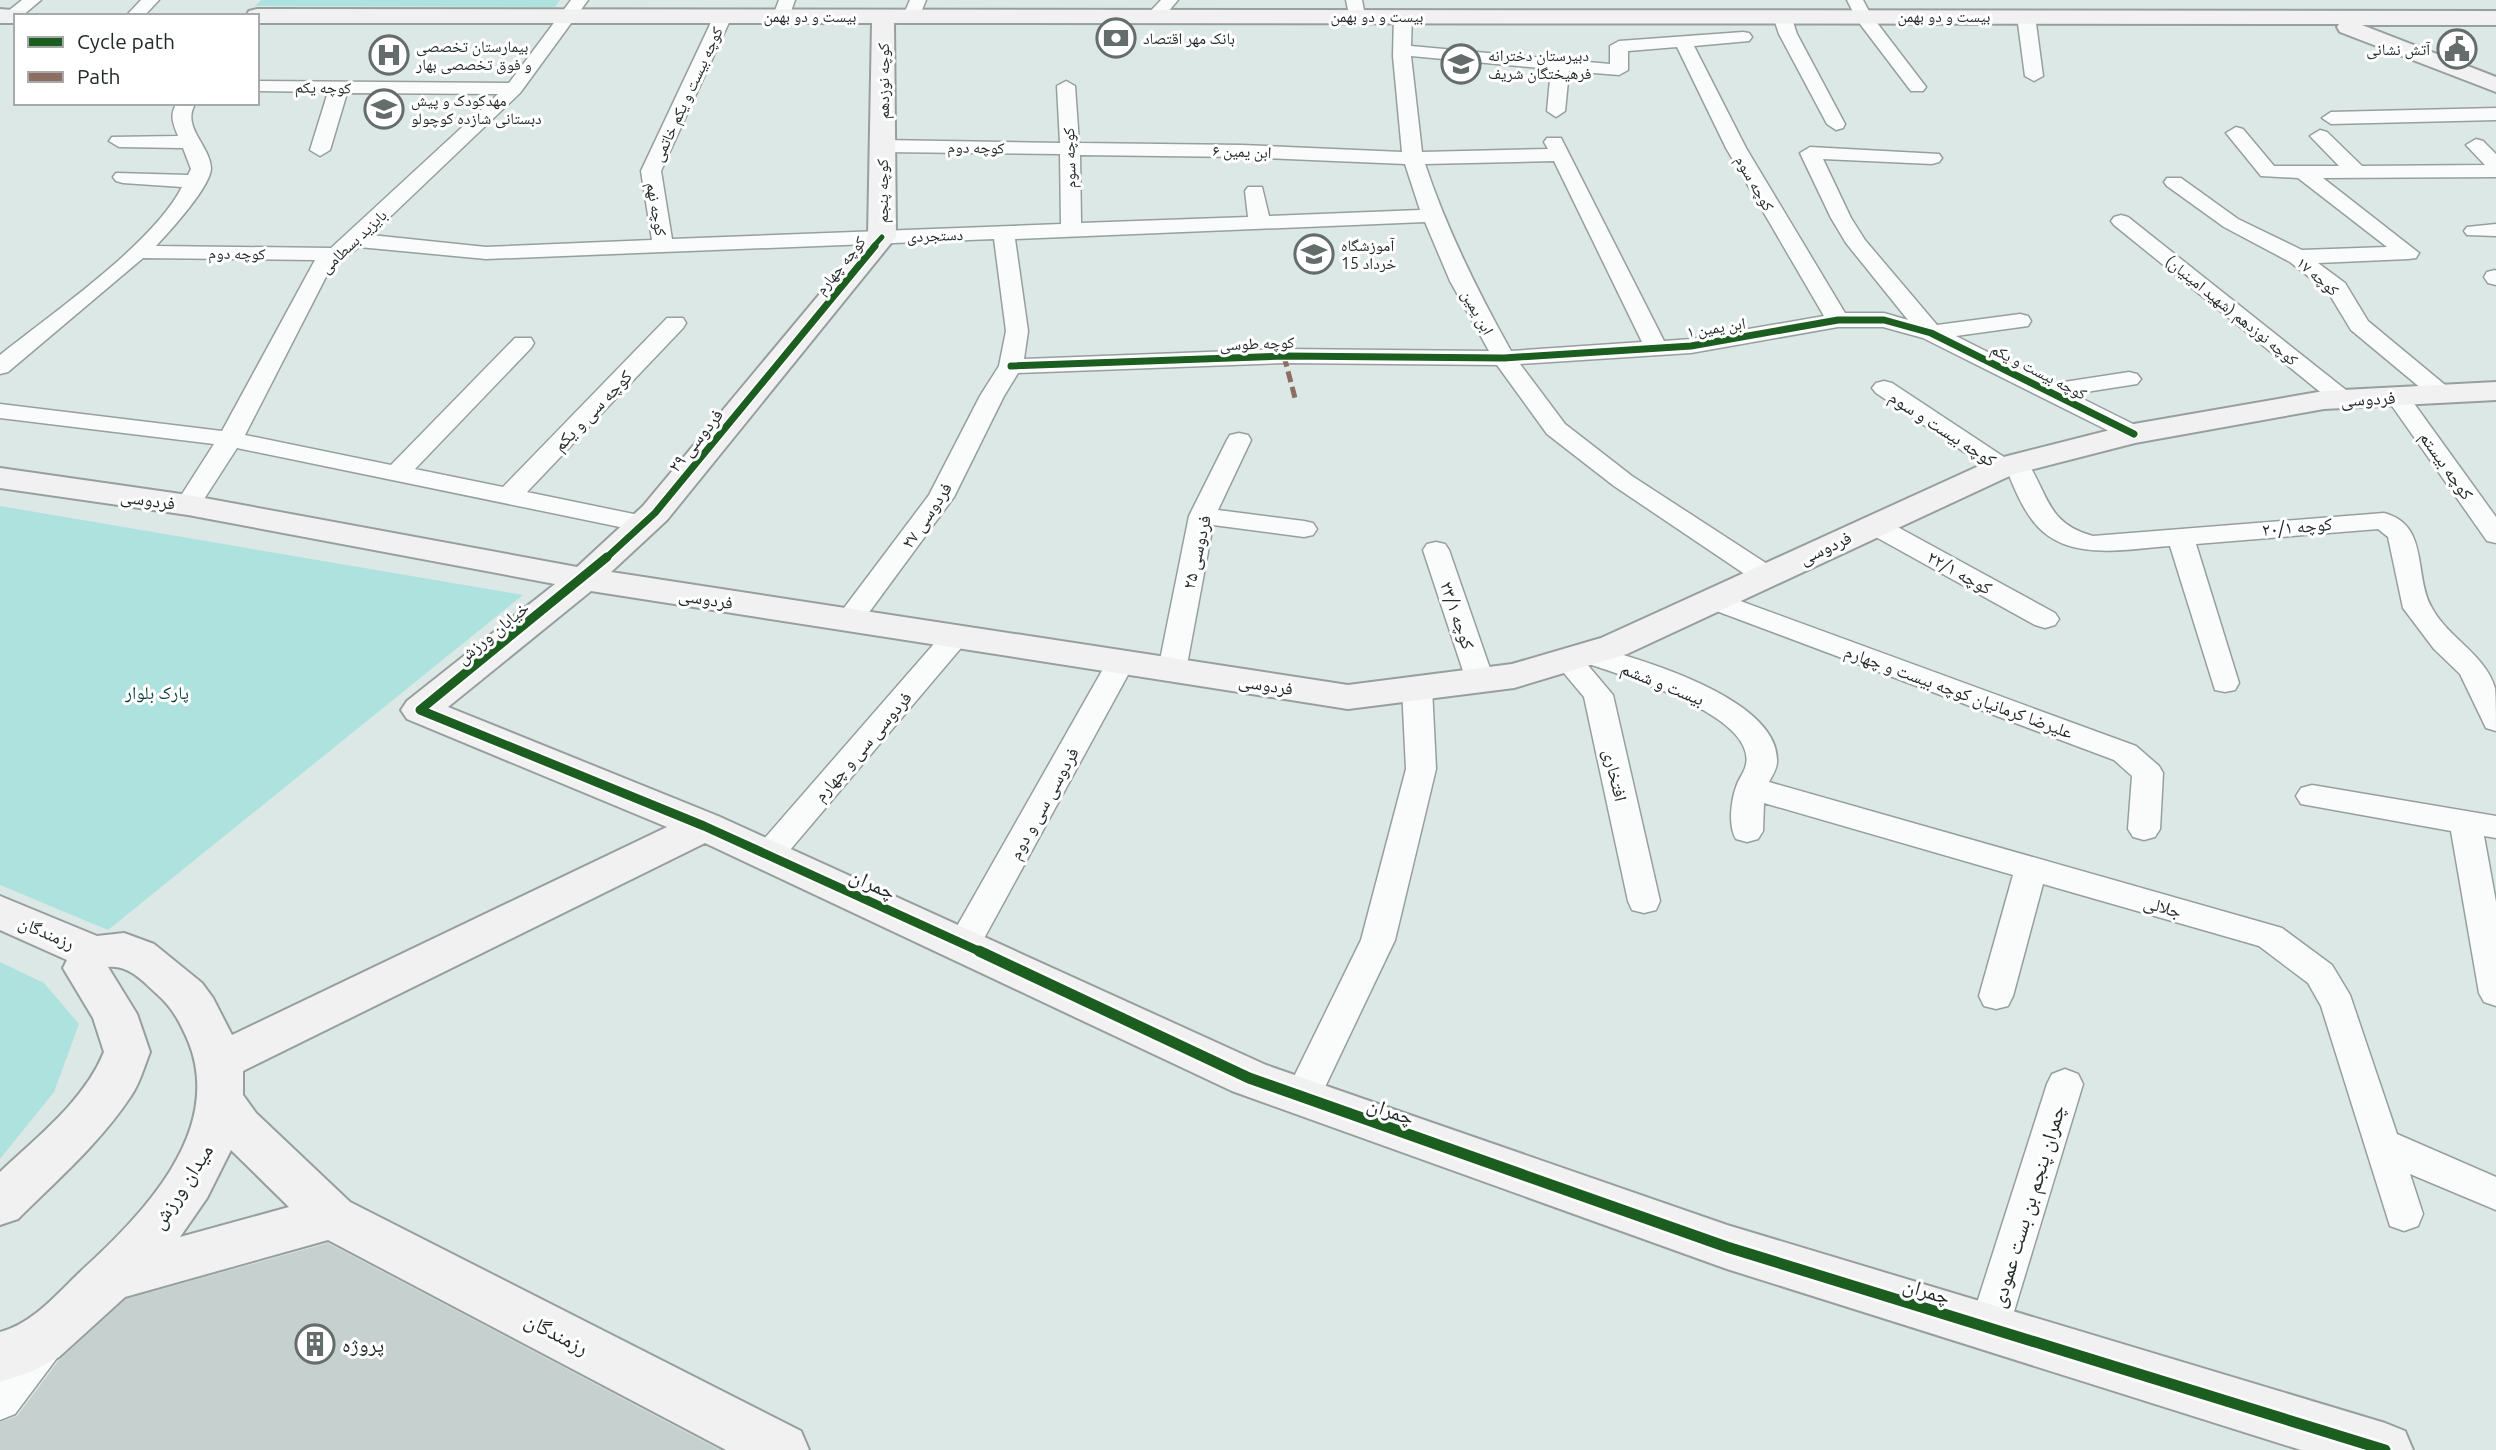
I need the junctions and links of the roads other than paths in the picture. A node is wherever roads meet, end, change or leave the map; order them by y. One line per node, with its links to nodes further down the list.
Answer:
1 (33, 0): 14 (street)
2 (151, 0): 12 (street)
3 (1170, 0): 18 (street)
4 (2289, 0): 23 (main road)
5 (2313, 0): 23 (main road)
6 (575, 8): 15 (main road, بیست و دو بهمن); 16 (main road, بیست و دو بهمن); 33 (street, بایزید بسطامی)
7 (785, 8): 16 (main road, بیست و دو بهمن); 17 (main road, بیست و دو بهمن)
8 (915, 8): 9 (main road, بیست و دو بهمن); 17 (main road, بیست و دو بهمن)
9 (1024, 8): 18 (main road, بیست و دو بهمن)
10 (1355, 8): 13 (main road, بیست و دو بهمن); 18 (main road, بیست و دو بهمن)
11 (1859, 8): 20 (main road, بیست و دو بهمن); 21 (main road, بیست و دو بهمن); 32 (street)
12 (136, 14)
13 (1403, 15): 19 (main road, بیست و دو بهمن); 25 (street, ابن یمین)
14 (9, 16)
15 (259, 16)
16 (723, 16): 50 (street, کوچه بیست و یکم خاتمی)
17 (883, 16): 44 (main road, کوچه نوزدهم)
18 (1155, 16)
19 (1722, 16): 20 (main road, بیست و دو بهمن); 24 (street)
20 (1782, 16): 38 (street)
21 (2026, 16): 23 (main road, بیست و دو بهمن); 27 (street)
22 (2496, 18): 23 (main road, بیست و دو بهمن)
23 (2328, 19): 28 (main road)
24 (1683, 40): 26 (street); 72 (street, کوچه سوم)
25 (1402, 50): 26 (street); 47 (street, ابن یمین)
26 (1560, 65): 35 (street)
27 (2034, 76)
28 (2496, 85)
29 (259, 86): 31 (street, کوچه یکم)
30 (1066, 86): 45 (street, کوچه سوم)
31 (338, 87): 33 (street, کوچه یکم); 46 (street)
32 (1917, 87)
33 (514, 89): 66 (street, بایزید بسطامی)
34 (186, 105): 42 (street)
35 (1556, 111)
36 (2496, 114): 37 (street)
37 (2331, 118)
38 (1836, 124)
39 (2236, 133): 53 (street)
40 (2320, 136): 51 (street)
41 (119, 141): 42 (street)
42 (190, 142): 55 (street)
43 (2476, 145): 49 (street)
44 (883, 146): 45 (street, کوچه دوم); 65 (main road, کوچه پنجم)
45 (1070, 148): 47 (street, ابن یمین ۶); 61 (street, کوچه سوم)
46 (320, 149)
47 (1413, 158): 58 (street, ابن یمین); 77 (street, ابن یمین ۶)
48 (1932, 158): 75 (street)
49 (2496, 165)
50 (651, 171): 67 (street, کوچه نهم)
51 (2356, 171): 52 (street); 53 (street)
52 (2496, 171)
53 (2303, 172): 70 (street)
54 (123, 177): 55 (street)
55 (197, 182): 68 (street)
56 (2174, 182): 70 (street, ۱۷ کوچه)
57 (1255, 191): 60 (street)
58 (1432, 216): 60 (street, دستجردی); 78 (street, ابن یمین)
59 (2121, 221): 87 (street, کوچه نوزدهم (شهید امینیان))
60 (1259, 222): 61 (street, دستجردی)
61 (1071, 230): 64 (street, دستجردی)
62 (2496, 230): 63 (street)
63 (2474, 231)
64 (1004, 233): 65 (street, دستجردی); 79 (street)
65 (882, 237): 67 (street, دستجردی); 71 (main road, کوچه چهارم)
66 (354, 240): 67 (street, دستجردی); 69 (street, بایزید بسطامی)
67 (663, 246)
68 (138, 252): 69 (street, کوچه دوم); 80 (street)
69 (336, 254): 90 (street, بایزید بسطامی)
70 (2298, 257): 85 (street, ۱۷ کوچه)
71 (821, 312): 98 (main road, فردوسی ۲۹)
72 (1838, 320): 75 (street, ابن یمین ۱); 77 (street, ابن یمین ۱)
73 (2020, 321): 75 (street)
74 (675, 323): 95 (street, کوچه سی و یکم)
75 (1931, 332): 83 (street, کوچه بیست و یکم)
76 (523, 343): 93 (street)
77 (1657, 348): 78 (street, ابن یمین ۱)
78 (1504, 358): 79 (street, کوچه طوسی); 104 (street, ابن یمین)
79 (1011, 366): 108 (street, فردوسی ۲۷)
80 (0, 367)
81 (2130, 379): 83 (street)
82 (1884, 388): 92 (street, کوچه بیست و سوم)
83 (2049, 391): 89 (street, کوچه بیست و یکم)
84 (2496, 391): 85 (main road, فردوسی)
85 (2442, 394): 86 (main road, فردوسی)
86 (2397, 396): 87 (main road, فردوسی); 101 (street, کوچه بیستم)
87 (2343, 399): 89 (main road, فردوسی)
88 (0, 411): 90 (street)
89 (2134, 434): 92 (main road, فردوسی)
90 (230, 439): 93 (street); 96 (street, بایزید بسطامی)
91 (1238, 440): 97 (street, فردوسی ۲۵)
92 (2009, 465): 99 (main road, فردوسی); 102 (street, کوچه ۲۰/۱)
93 (397, 473): 95 (street)
94 (0, 478): 96 (main road, فردوسی)
95 (509, 496): 98 (street)
96 (188, 505): 105 (main road, فردوسی)
97 (1202, 516): 100 (street); 112 (street, فردوسی ۲۵)
98 (644, 524): 105 (main road, فردوسی ۲۹)
99 (1874, 524): 104 (main road, فردوسی); 107 (street, کوچه ۲۲/۱)
100 (1304, 529)
101 (2496, 535)
102 (2180, 536): 114 (street); 117 (street, کوچه ۲۰/۱)
103 (1436, 550): 113 (street, کوچه ۲۳/۱)
104 (1765, 575): 106 (main road, فردوسی)
105 (584, 579): 108 (main road, فردوسی); 116 (main road, خیابان ورزش)
106 (1713, 600): 110 (main road, فردوسی); 122 (street, علیرضا کرمانیان کوچه بیست و چهارم)
107 (2045, 619)
108 (849, 620): 109 (main road, فردوسی)
109 (956, 636): 111 (main road, فردوسی); 124 (street, فردوسی سی و چهارم)
110 (1577, 657): 113 (main road, فردوسی); 118 (street, بیست و ششم); 126 (street, افتخاری)
111 (1121, 662): 112 (main road, فردوسی); 128 (street, فردوسی سی و دوم)
112 (1172, 670): 115 (main road, فردوسی)
113 (1480, 680): 115 (main road, فردوسی)
114 (2225, 683)
115 (1417, 688): 134 (street)
116 (421, 710): 121 (main road, چمران)
117 (2496, 721)
118 (1751, 788): 123 (street, بیست و ششم); 125 (street, جلالی)
119 (2312, 796): 120 (street)
120 (2480, 824): 130 (street)
121 (704, 826): 124 (main road, چمران); 132 (main road)
122 (2144, 829)
123 (1747, 831)
124 (768, 855): 128 (main road, چمران)
125 (2031, 868): 131 (street); 135 (street, جلالی)
126 (1644, 901)
127 (0, 912): 129 (main road, رزمندگان)
128 (964, 944): 134 (main road, چمران)
129 (94, 953): 132 (main road, میدان ورزش); 137 (main road)
130 (2496, 992)
131 (1996, 996)
132 (218, 1079): 139 (main road, رزمندگان); 140 (main road, میدان ورزش)
133 (2065, 1084): 141 (street, چمران پنجم بن بست عمودی)
134 (1301, 1097): 141 (main road, چمران)
135 (2381, 1144): 136 (street); 138 (street, جلالی)
136 (2496, 1194)
137 (0, 1204)
138 (2404, 1214)
139 (332, 1217): 140 (main road); 145 (main road, رزمندگان)
140 (109, 1279): 142 (main road, میدان ورزش)
141 (1989, 1328): 146 (main road, چمران)
142 (52, 1332): 143 (main road, میدان ورزش); 144 (street)
143 (0, 1357)
144 (0, 1400)
145 (781, 1450)
146 (2385, 1450)

